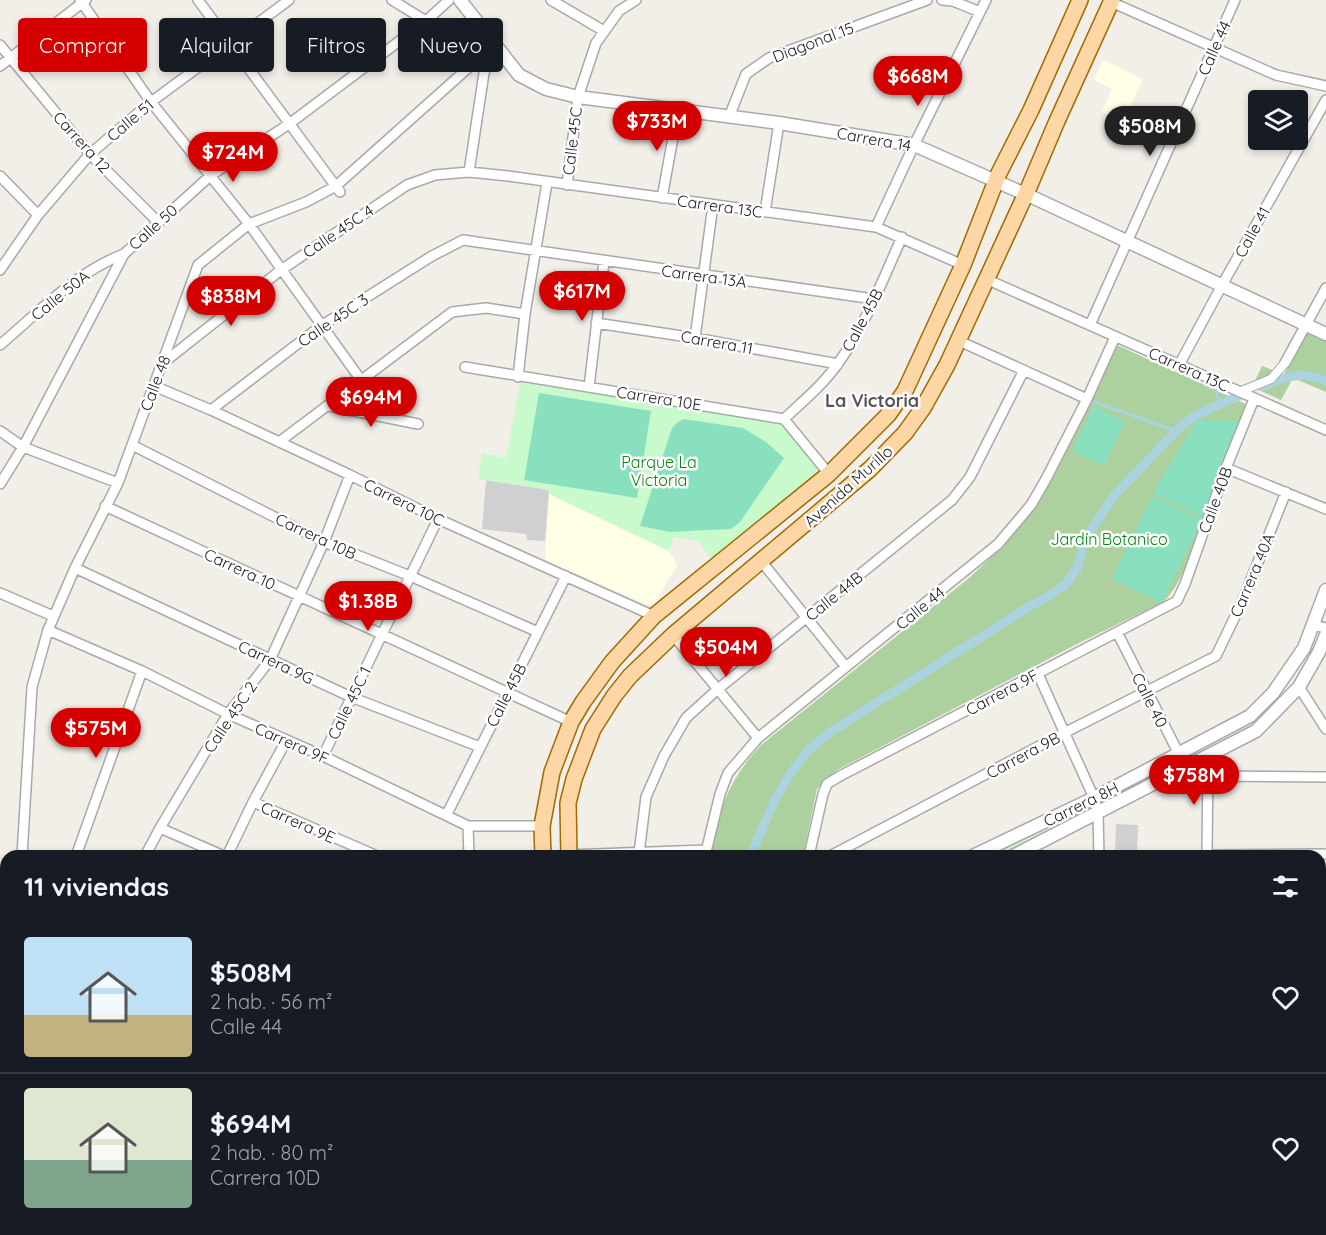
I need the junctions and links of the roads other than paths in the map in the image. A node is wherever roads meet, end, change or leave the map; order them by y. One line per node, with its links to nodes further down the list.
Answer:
1 (198, 0): 16 (street)
2 (289, 0): 17 (street, Calle 51)
3 (392, 0): 18 (street)
4 (449, 0): 19 (street, Calle 50)
5 (460, 0): 20 (street, Carrera 14)
6 (551, 0): 21 (street)
7 (636, 0): 21 (street, Calle 45C)
8 (927, 0): 39 (street, Diagonal 15)
9 (942, 0): 15 (street)
10 (986, 0): 15 (street)
11 (1080, 0): 47 (main road, Avenida Murillo)
12 (1235, 0): 24 (street, Calle 44)
13 (83, 1): 26 (street); 37 (street)
14 (1112, 1): 24 (street); 51 (main road, Avenida Murillo)
15 (980, 12): 42 (street)
16 (211, 18)
17 (264, 18)
18 (421, 18)
19 (429, 18)
20 (475, 18)
21 (604, 32): 35 (street, Calle 45C)
22 (398, 42): 41 (street, Calle 50)
23 (0, 45): 26 (street, Carrera 12)
24 (1214, 48): 34 (street); 61 (street, Calle 44)
25 (503, 54): 29 (street, Carrera 14)
26 (10, 58): 28 (street); 43 (street, Carrera 12)
27 (503, 64): 29 (street)
28 (0, 66)
29 (513, 67): 35 (street, Carrera 14)
30 (191, 72): 37 (street, Calle 51)
31 (250, 72): 41 (street)
32 (470, 72): 50 (street, Calle 48)
33 (484, 72): 44 (street)
34 (1326, 86)
35 (578, 97): 38 (street, Carrera 14); 49 (street, Calle 45C)
36 (1326, 100): 70 (street, Calle 41)
37 (151, 102): 43 (street, Calle 51); 46 (street)
38 (678, 110): 39 (street, Carrera 14); 52 (street)
39 (729, 117): 40 (street, Carrera 14)
40 (779, 123): 42 (street, Carrera 14); 54 (street)
41 (289, 124): 46 (street, Calle 50); 50 (street)
42 (914, 145): 47 (street, Carrera 14); 58 (street)
43 (90, 154): 55 (street, Calle 51); 56 (street, Carrera 12)
44 (469, 172): 48 (street, Carrera 13C); 67 (street, Calle 45C 4)
45 (0, 176): 55 (street)
46 (210, 176): 56 (street, Calle 50); 57 (street)
47 (995, 181): 51 (street, Carrera 14); 65 (main road, Avenida Murillo)
48 (547, 183): 49 (street, Carrera 13C); 62 (street, Calle 45C)
49 (567, 185): 52 (street, Carrera 13C)
50 (338, 189): 57 (street, Calle 48)
51 (1026, 194): 61 (street, Carrera 14); 69 (main road, Avenida Murillo)
52 (662, 198): 53 (street, Carrera 13C)
53 (713, 205): 54 (street, Carrera 13C); 68 (street)
54 (765, 212): 58 (street, Carrera 13C)
55 (38, 215): 66 (street, Calle 51)
56 (158, 222): 63 (street, Calle 50)
57 (249, 225): 67 (street); 83 (street, Calle 48)
58 (876, 227): 59 (street, Carrera 13C)
59 (902, 237): 65 (street, Carrera 13C); 72 (street, Calle 45B)
60 (463, 240): 62 (street, Carrera 13A); 76 (street, Calle 45C 3)
61 (1127, 242): 70 (street, Carrera 14); 75 (street, Calle 44)
62 (537, 251): 64 (street, Carrera 13A); 73 (street, Calle 45C)
63 (124, 254): 82 (street, Calle 50A); 103 (street, Calle 50)
64 (604, 261): 68 (street, Carrera 13A); 74 (street)
65 (963, 265): 105 (main road, Avenida Murillo)
66 (0, 270)
67 (281, 270): 76 (street); 83 (street, Calle 45C 4)
68 (702, 276): 72 (street, Carrera 13A); 80 (street)
69 (986, 279): 75 (street, Carrera 13C); 81 (main road, Avenida Murillo)
70 (1221, 287): 77 (street, Carrera 14); 86 (street, Calle 41)
71 (1326, 288): 77 (street)
72 (874, 299): 85 (street, Calle 45B)
73 (525, 314): 89 (street, Calle 45C); 90 (street)
74 (596, 324): 80 (street, Carrera 11); 92 (street)
75 (1090, 325): 79 (street, Carrera 13C)
76 (321, 326): 90 (street); 96 (street, Calle 45C 3)
77 (1306, 326): 78 (street, Carrera 14); 84 (street)
78 (1326, 334)
79 (1115, 337): 86 (street, Carrera 13C); 94 (street, Calle 44)
80 (695, 338): 85 (street, Carrera 11)
81 (957, 340): 88 (street); 114 (main road, Avenida Murillo)
82 (0, 345)
83 (163, 363): 91 (street, Calle 48)
84 (1285, 363): 93 (street)
85 (838, 364): 97 (street, Calle 45B)
86 (1179, 365): 93 (street, Carrera 13C)
87 (465, 367): 89 (street, Carrera 10E)
88 (1024, 370): 94 (street); 124 (street, Calle 44B)
89 (518, 377): 92 (street, Carrera 10E)
90 (361, 380): 95 (street)
91 (154, 386): 96 (street, Carrera 10C); 102 (street, Calle 48)
92 (590, 387): 97 (street, Carrera 10E)
93 (1246, 395): 100 (street, Carrera 13C); 104 (street, Calle 40B)
94 (1087, 399): 135 (street, Calle 44)
95 (328, 406): 98 (street); 101 (street)
96 (211, 410): 101 (street, Carrera 10C)
97 (784, 419): 105 (street)
98 (418, 424)
99 (0, 430): 103 (street)
100 (1326, 430)
101 (279, 442): 106 (street, Carrera 10C)
102 (132, 446): 107 (street, Calle 48); 113 (street, Carrera 10B)
103 (23, 447): 107 (street); 108 (street, Calle 50)
104 (1226, 468): 109 (street); 121 (street, Calle 40B)
105 (829, 474): 123 (main road, Avenida Murillo)
106 (350, 475): 112 (street, Carrera 10C); 113 (street, Calle 45C 2)
107 (118, 483): 110 (street, Calle 48)
108 (0, 484)
109 (1286, 492): 111 (street); 133 (street, Carrera 40A)
110 (105, 506): 115 (street, Calle 48); 119 (street, Carrera 10)
111 (1326, 509)
112 (438, 519): 116 (street, Calle 45C 1); 117 (street, Carrera 10C)
113 (324, 542): 116 (street, Carrera 10B); 119 (street, Calle 45C 2)
114 (762, 562): 124 (street); 131 (main road, Avenida Murillo)
115 (75, 568): 122 (street, Calle 48); 134 (street, Carrera 9G)
116 (410, 576): 128 (street, Carrera 10B); 130 (street, Calle 45C 1)
117 (566, 576): 123 (street, Carrera 10C); 128 (street, Calle 45B)
118 (1326, 590): 125 (street)
119 (299, 596): 130 (street, Carrera 10); 134 (street, Calle 45C 2)
120 (1, 597): 122 (street)
121 (1177, 601): 129 (street, Carrera 9F)
122 (53, 616): 127 (street, Calle 48)
123 (654, 616): 144 (main road, Avenida Murillo)
124 (807, 618): 135 (street); 139 (street, Calle 44B)
125 (1313, 625): 126 (street); 150 (street, Carrera 8H)
126 (1326, 628)
127 (48, 630): 136 (street, Carrera 9F); 163 (street, Calle 48)
128 (538, 632): 140 (street, Calle 45B)
129 (1117, 632): 137 (street, Carrera 9F); 141 (street, Calle 40)
130 (382, 634): 140 (street, Carrera 10); 142 (street, Calle 45C 1)
131 (673, 635): 139 (street); 171 (main road, Avenida Murillo)
132 (1326, 635): 138 (street)
133 (1216, 656): 141 (street, Carrera 9B)
134 (270, 660): 142 (street, Carrera 9G); 143 (street, Calle 45C 2)
135 (846, 667): 147 (street, Calle 44)
136 (142, 670): 143 (street, Carrera 9F); 164 (street)
137 (1038, 674): 146 (street); 174 (street, Carrera 9F)
138 (1299, 687): 145 (street); 151 (street, Carrera 8H)
139 (718, 689): 147 (street); 172 (street, Calle 44B)
140 (507, 693): 144 (street, Carrera 10); 149 (street, Calle 45B)
141 (1146, 693): 146 (street, Carrera 9B); 150 (street, Calle 40)
142 (351, 697): 149 (street, Carrera 9G); 152 (street, Calle 45C 1)
143 (228, 714): 148 (street, Carrera 9F); 162 (street, Calle 45C 2)
144 (571, 722): 161 (main road, Avenida Murillo)
145 (1326, 729)
146 (1064, 733): 156 (street); 175 (street, Carrera 9B)
147 (758, 738): 173 (street, Calle 44)
148 (286, 741): 152 (street, Carrera 9F); 157 (street)
149 (480, 747): 159 (street, Calle 45B)
150 (1179, 754): 153 (street, Calle 40); 156 (street, Carrera 8H)
151 (1208, 755): 153 (street, Carrera 8H); 154 (street)
152 (322, 756): 159 (street, Carrera 9F)
153 (1185, 766): 158 (street, Carrera 8H)
154 (1208, 776): 155 (street); 179 (street)
155 (1326, 777)
156 (1094, 798): 158 (street); 176 (street, Carrera 8H)
157 (253, 802): 167 (street); 168 (street, Carrera 9E)
158 (1098, 813): 177 (street, Carrera 8H); 178 (street)
159 (447, 814): 160 (street, Carrera 9F)
160 (468, 826): 161 (street, Carrera 9F); 169 (street)
161 (542, 826): 170 (main road, Avenida Murillo)
162 (160, 828): 165 (street, Calle 45C 2); 166 (street)
163 (22, 850)
164 (78, 850)
165 (149, 850)
166 (212, 850)
167 (229, 850)
168 (363, 850)
169 (469, 850)
170 (543, 850)
171 (569, 850)
172 (639, 850)
173 (706, 850)
174 (810, 850)
175 (841, 850)
176 (986, 850)
177 (1025, 850)
178 (1099, 850)
179 (1207, 850)

